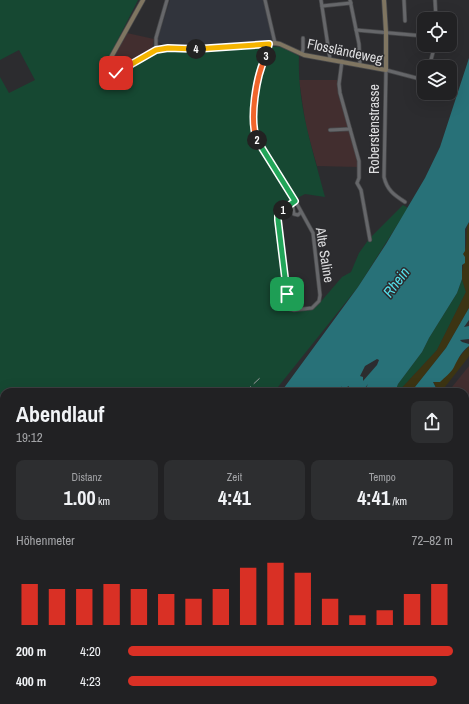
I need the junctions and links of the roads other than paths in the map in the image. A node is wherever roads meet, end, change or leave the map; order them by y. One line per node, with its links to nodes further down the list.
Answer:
1 (143, 0): 18 (street)
2 (167, 0): 18 (street)
3 (265, 0): 16 (street)
4 (321, 0): 9 (street)
5 (384, 0): 13 (street, Roberstenstrasse)
6 (404, 0): 11 (street)
7 (435, 0): 10 (street)
8 (351, 2): 9 (street); 12 (street)
9 (322, 6): 20 (street)
10 (436, 12)
11 (405, 22)
12 (356, 30): 13 (street); 22 (street)
13 (386, 32): 14 (street); 23 (street, Roberstenstrasse)
14 (417, 35)
15 (303, 38): 19 (street)
16 (275, 43): 17 (street); 19 (street, Flossländeweg)
17 (269, 44): 18 (street); 27 (street, Alte Saline)
18 (156, 50)
19 (302, 54): 20 (street, Flossländeweg)
20 (330, 59): 21 (street, Flossländeweg)
21 (342, 61): 22 (street, Flossländeweg); 25 (street)
22 (360, 65): 23 (street, Flossländeweg)
23 (386, 70): 24 (street, Flossländeweg); 28 (street, Roberstenstrasse)
24 (417, 78)
25 (350, 129): 26 (street); 30 (street)
26 (330, 130)
27 (294, 202): 29 (street, Alte Saline); 29 (street, Alte Saline); 29 (street, Alte Saline)
28 (405, 202)
29 (301, 212)
30 (370, 240)

